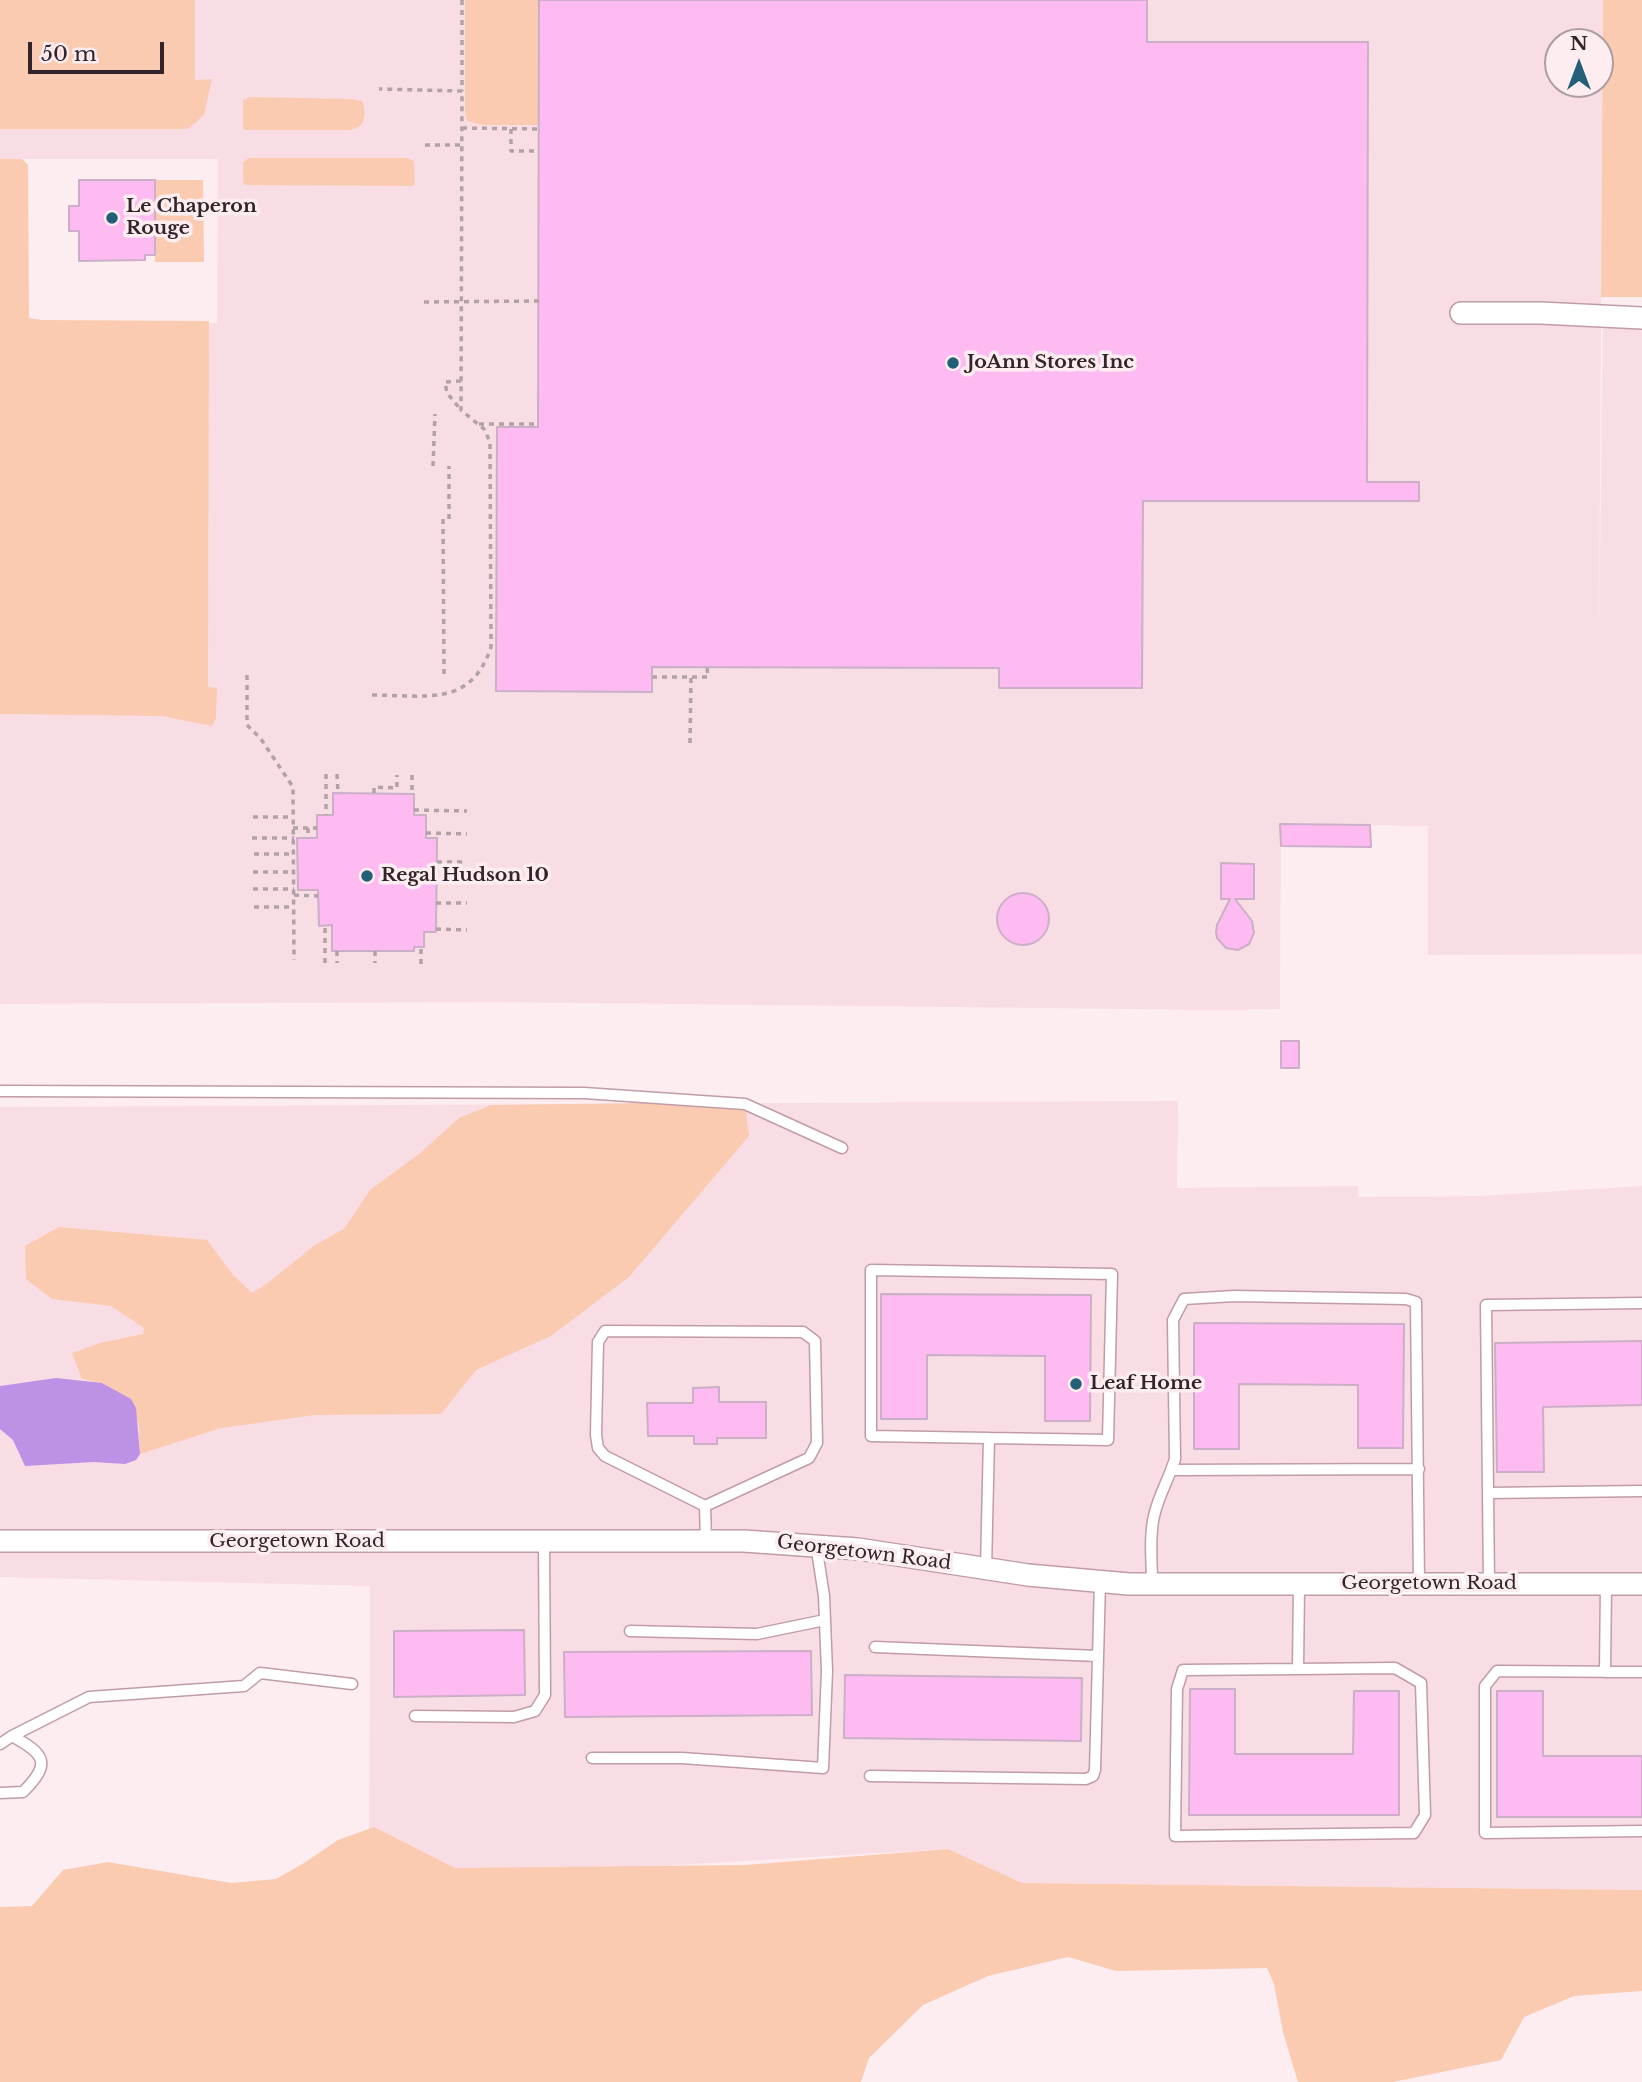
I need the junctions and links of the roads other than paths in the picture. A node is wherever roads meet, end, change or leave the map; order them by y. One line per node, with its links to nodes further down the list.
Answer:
1 (1461, 313): 2 (street)
2 (1642, 318)
3 (0, 1091): 4 (lane)
4 (842, 1149)
5 (1642, 1303): 10 (lane)
6 (989, 1438): 6 (lane); 16 (lane)
7 (1419, 1469): 8 (lane); 8 (lane); 20 (lane)
8 (1172, 1470): 18 (lane)
9 (1642, 1492): 10 (lane)
10 (1488, 1493): 21 (lane)
11 (705, 1506): 11 (lane); 14 (lane)
12 (0, 1541): 13 (street, Georgetown Road)
13 (544, 1541): 14 (street, Georgetown Road); 32 (lane)
14 (706, 1541): 15 (street, Georgetown Road)
15 (816, 1544): 16 (street, Georgetown Road); 24 (lane)
16 (986, 1569): 17 (street, Georgetown Road)
17 (1100, 1582): 18 (street, Georgetown Road); 27 (lane)
18 (1152, 1584): 19 (street, Georgetown Road)
19 (1299, 1584): 20 (street, Georgetown Road); 28 (lane)
20 (1419, 1584): 21 (street, Georgetown Road)
21 (1489, 1584): 23 (street, Georgetown Road)
22 (1642, 1584): 23 (street, Georgetown Road)
23 (1606, 1585): 29 (lane)
24 (825, 1620): 25 (lane); 35 (lane)
25 (629, 1631)
26 (875, 1647): 27 (lane)
27 (1098, 1656): 36 (lane)
28 (1298, 1669): 28 (lane)
29 (1605, 1672): 30 (lane); 38 (lane)
30 (1642, 1672)
31 (352, 1684): 33 (lane)
32 (415, 1716)
33 (12, 1736): 34 (lane); 37 (lane)
34 (0, 1744)
35 (592, 1758)
36 (870, 1776)
37 (0, 1793)
38 (1642, 1831)

